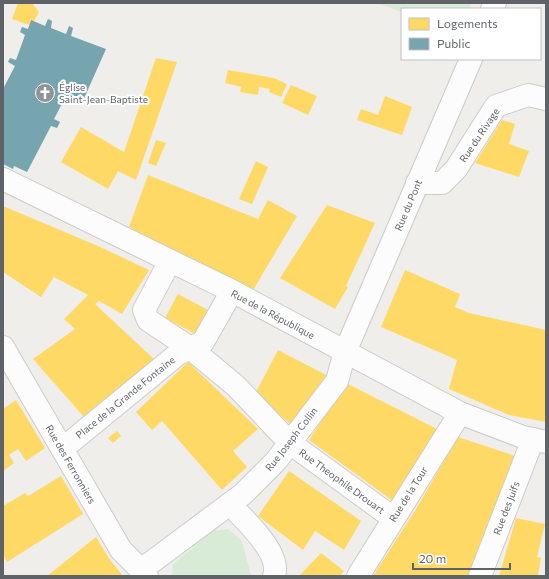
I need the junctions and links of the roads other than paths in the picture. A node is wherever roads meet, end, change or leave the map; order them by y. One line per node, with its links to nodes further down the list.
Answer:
1 (471, 60): 4 (street, Rue du Pont)
2 (546, 99): 4 (street, Rue du Rivage)
3 (3, 179): 5 (street, Rue de la République)
4 (417, 183): 9 (street, Rue du Pont)
5 (170, 261): 6 (street, Rue de la République); 8 (street)
6 (232, 291): 8 (street, Place de la Grande Fontaine); 9 (street, Rue de la République)
7 (3, 347): 13 (street, Rue des Ferronniers)
8 (190, 348): 12 (street); 13 (street, Place de la Grande Fontaine)
9 (345, 352): 10 (street, Rue de la République); 12 (street, Rue Joseph Collin)
10 (460, 413): 11 (street, Rue de la République); 15 (street, Rue de la Tour)
11 (539, 441): 19 (street, Rue des Juifs)
12 (290, 443): 14 (street, Rue Joseph Collin); 15 (street, Rue Theophile Drouart)
13 (60, 446): 16 (street, Rue des Ferronniers)
14 (230, 504): 16 (street, Rue Joseph Collin); 17 (street)
15 (393, 518): 18 (street, Rue de la Tour)
16 (144, 573)
17 (274, 576)
18 (358, 576)
19 (480, 576)

